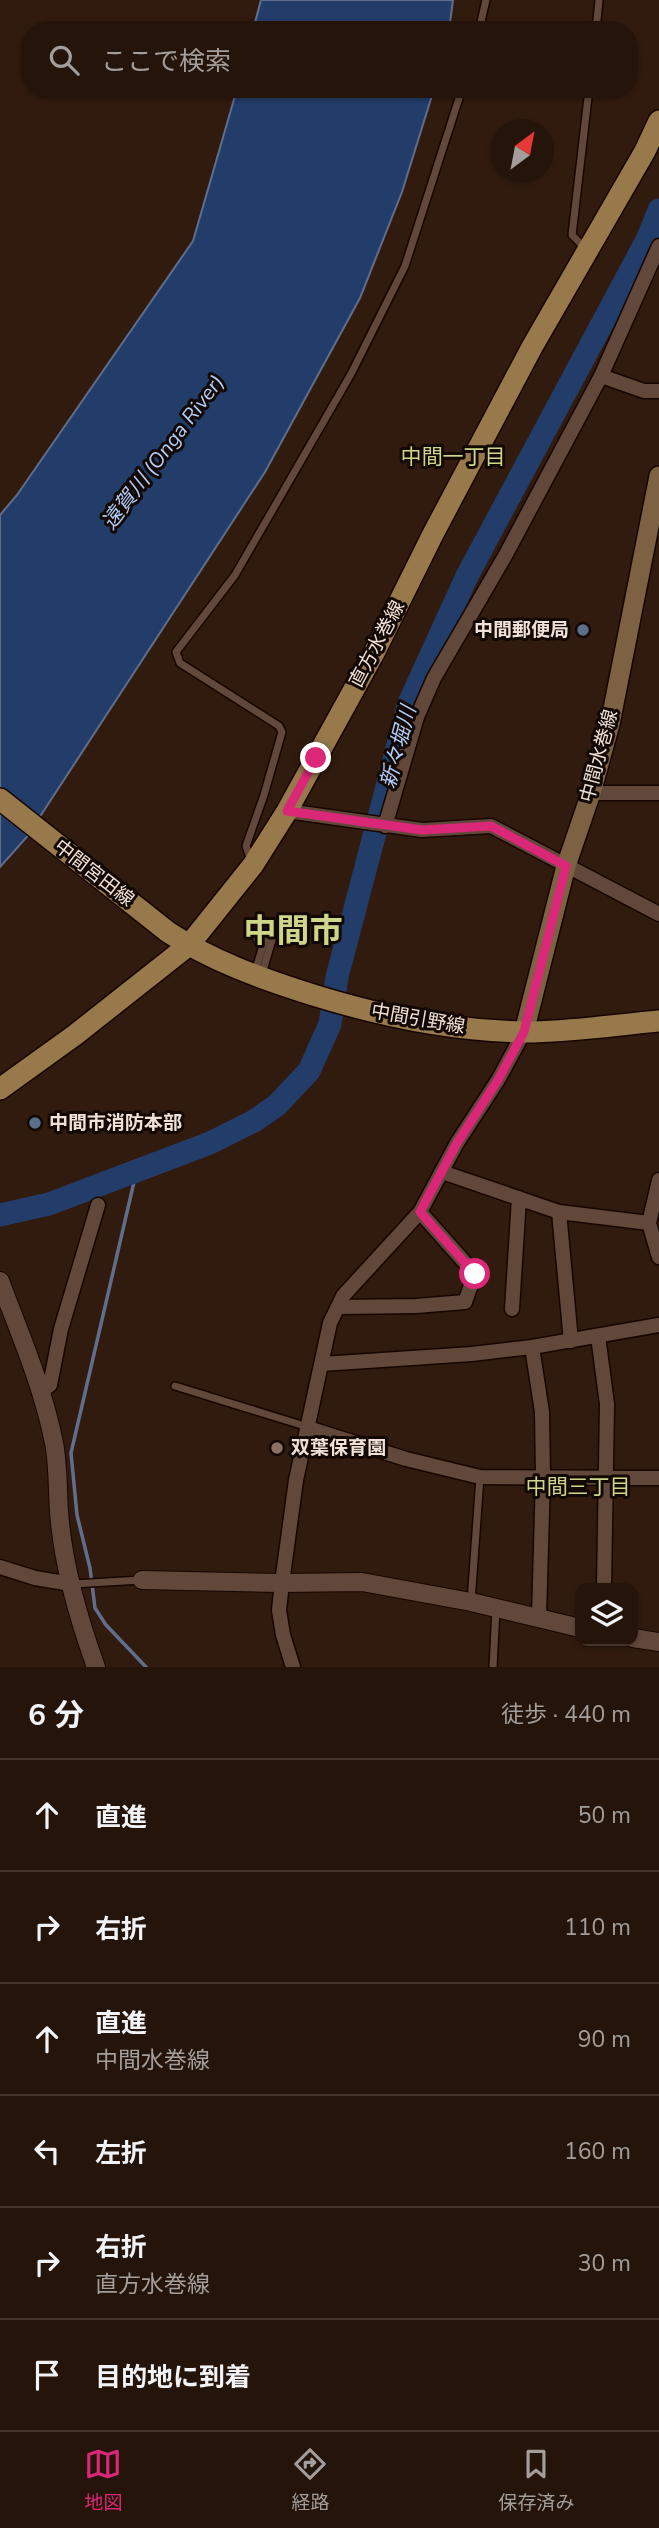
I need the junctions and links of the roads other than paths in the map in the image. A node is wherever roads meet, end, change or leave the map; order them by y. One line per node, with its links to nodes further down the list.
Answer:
1 (485, 0): 3 (lane)
2 (599, 0): 4 (lane)
3 (481, 21)
4 (597, 21)
5 (459, 98): 18 (lane)
6 (588, 98): 9 (lane)
7 (659, 121): 9 (main road, 直方水巻線)
8 (659, 246): 10 (street)
9 (589, 251): 16 (main road, 直方水巻線)
10 (601, 376): 11 (street); 17 (street)
11 (659, 391)
12 (659, 477): 13 (main road, 中間水巻線)
13 (591, 793): 14 (street); 19 (main road, 中間水巻線)
14 (659, 793)
15 (0, 799): 21 (main road, 中間宮田線)
16 (287, 811): 17 (street); 18 (main road, 直方水巻線)
17 (385, 826): 19 (street)
18 (253, 865): 21 (main road, 直方水巻線)
19 (566, 866): 20 (street); 24 (main road, 中間水巻線)
20 (659, 914)
21 (189, 945): 22 (main road, 中間引野線); 25 (main road, 直方水巻線)
22 (257, 977): 22 (lane); 24 (main road, 中間引野線)
23 (659, 1021): 24 (main road, 中間引野線)
24 (524, 1032): 26 (street)
25 (0, 1089)
26 (442, 1172): 28 (street); 30 (street)
27 (659, 1180): 32 (street)
28 (519, 1198): 31 (street); 36 (street)
29 (99, 1205): 43 (street)
30 (420, 1212): 35 (street); 35 (street)
31 (559, 1212): 32 (street); 39 (street)
32 (649, 1223): 33 (street)
33 (659, 1257)
34 (0, 1281): 43 (street)
35 (339, 1307): 41 (street)
36 (512, 1309)
37 (659, 1325): 38 (street)
38 (598, 1336): 39 (street); 46 (street)
39 (571, 1340): 40 (street)
40 (532, 1347): 41 (street); 45 (street)
41 (322, 1364): 44 (street)
42 (175, 1386): 44 (lane)
43 (41, 1391): 53 (street)
44 (308, 1427): 47 (street); 51 (street)
45 (543, 1476): 46 (street); 47 (street); 56 (street)
46 (605, 1476): 48 (street); 52 (street)
47 (480, 1477): 54 (lane)
48 (659, 1478)
49 (0, 1567): 53 (street)
50 (142, 1580): 51 (street); 53 (lane)
51 (282, 1583): 54 (street); 61 (street)
52 (604, 1583)
53 (71, 1584): 60 (street)
54 (471, 1602): 55 (street)
55 (496, 1608): 56 (street); 62 (lane)
56 (539, 1618): 57 (street)
57 (575, 1627)
58 (638, 1639): 59 (street)
59 (659, 1642)
60 (96, 1667)
61 (293, 1667)
62 (493, 1667)

